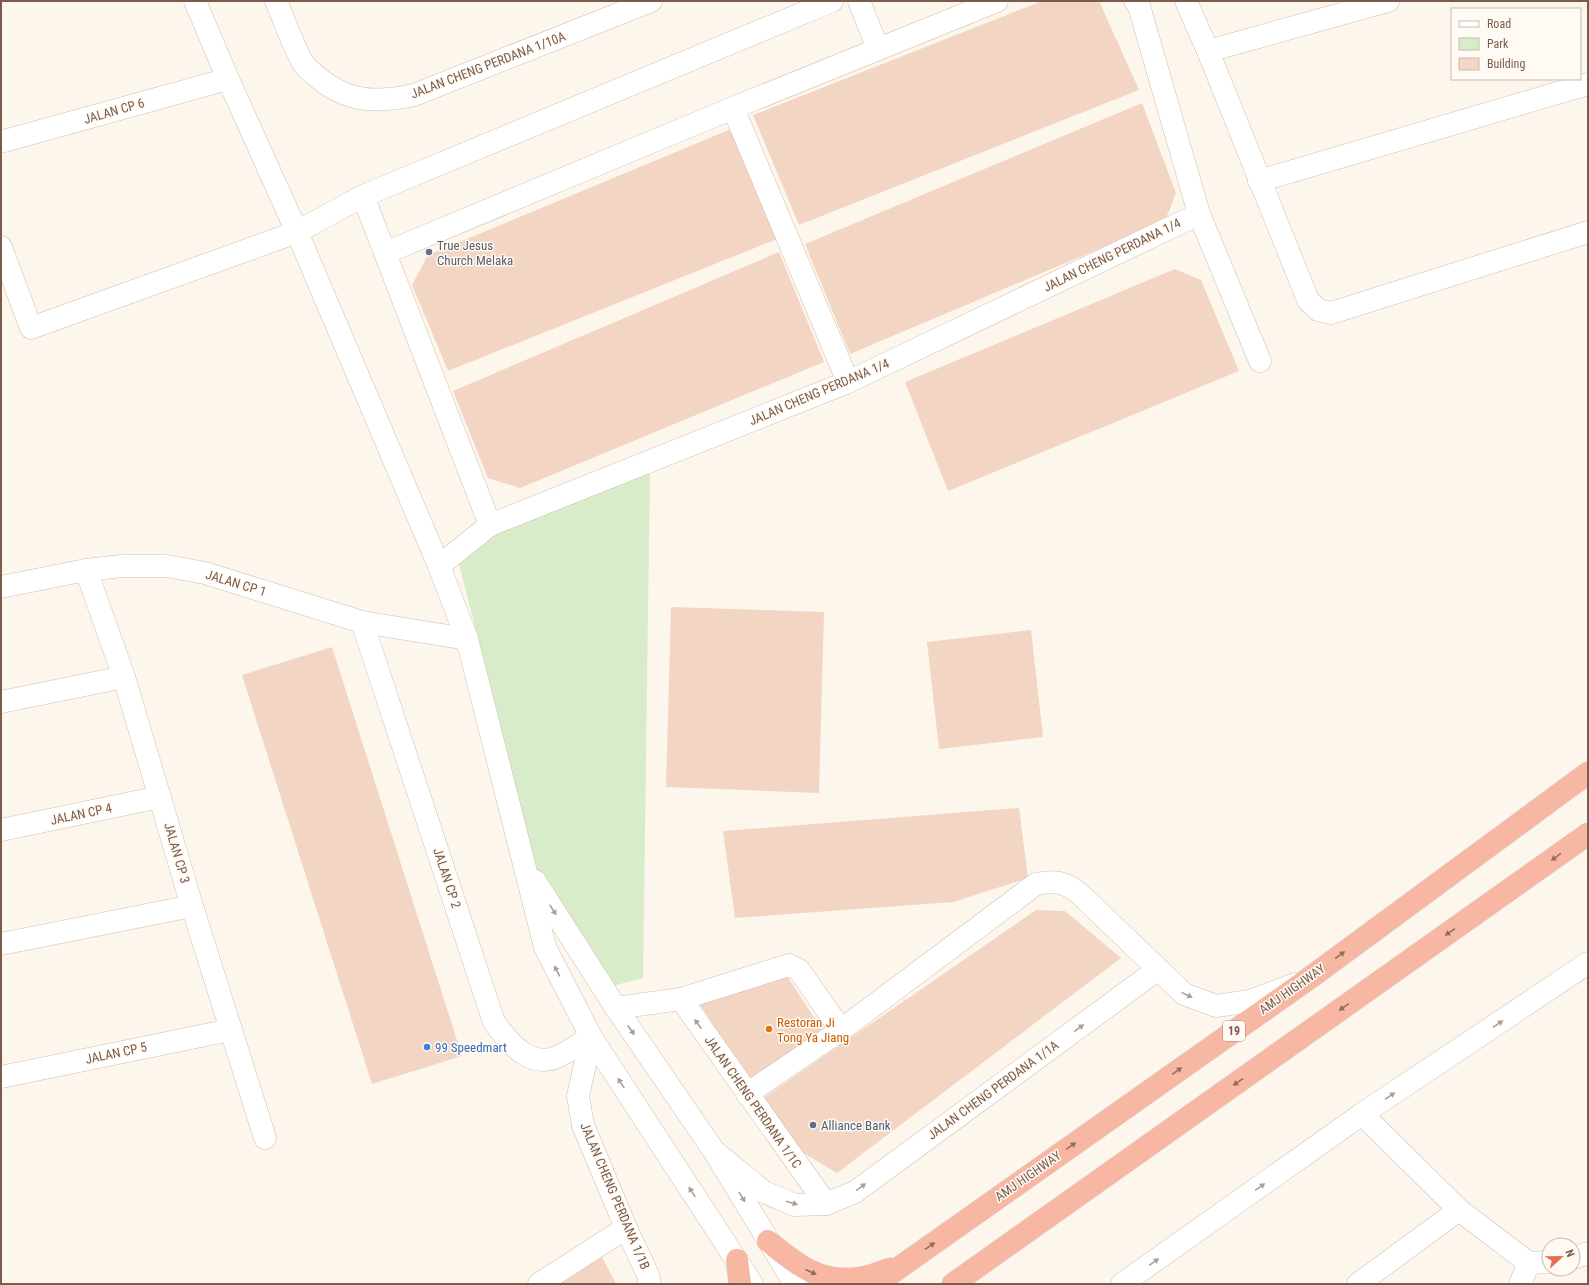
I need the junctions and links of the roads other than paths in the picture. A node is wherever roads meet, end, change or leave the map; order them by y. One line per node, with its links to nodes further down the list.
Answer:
1 (195, 1): 12 (street)
2 (276, 1): 3 (street, JALAN CHENG PERDANA 1/10A)
3 (651, 1)
4 (832, 1): 17 (street)
5 (859, 1): 10 (street)
6 (997, 1): 10 (street)
7 (1135, 1): 18 (street)
8 (1186, 1): 11 (street)
9 (1388, 1): 11 (street)
10 (878, 49): 14 (street)
11 (1208, 51): 16 (street)
12 (228, 79): 15 (street, JALAN CP 6); 19 (street)
13 (1588, 84): 16 (street)
14 (733, 108): 22 (street); 24 (street)
15 (1, 142)
16 (1259, 181): 20 (street)
17 (363, 196): 19 (street); 22 (street)
18 (1199, 214): 23 (street); 24 (street, JALAN CHENG PERDANA 1/4)
19 (297, 232): 21 (street); 26 (street)
20 (1588, 232)
21 (1, 247)
22 (385, 253): 25 (street)
23 (1260, 361)
24 (848, 382): 25 (street, JALAN CHENG PERDANA 1/4)
25 (490, 525): 26 (street, JALAN CHENG PERDANA 1/4)
26 (439, 566): 30 (street)
27 (86, 570): 28 (street, JALAN CP 1); 29 (street, JALAN CP 1); 31 (street, JALAN CP 3)
28 (1, 587)
29 (362, 622): 30 (street, JALAN CP 1); 47 (street, JALAN CP 2)
30 (467, 639): 37 (street)
31 (124, 677): 32 (street); 34 (street, JALAN CP 3)
32 (1, 702)
33 (1588, 773): 42 (highway, AMJ HIGHWAY / 19, one-way to 33)
34 (160, 797): 35 (street, JALAN CP 4); 38 (street, JALAN CP 3)
35 (1, 830)
36 (1588, 834): 53 (highway, one-way to 53)
37 (525, 865): 44 (street, one-way to 44); 47 (street, one-way to 37)
38 (192, 906): 39 (street); 45 (street, JALAN CP 3)
39 (1, 944)
40 (1588, 963): 50 (street, one-way to 40)
41 (1157, 970): 42 (street, one-way to 42); 46 (street); 54 (street, JALAN CHENG PERDANA 1/1A, one-way to 41)
42 (1311, 977): 60 (highway, AMJ HIGHWAY / 19, one-way to 42)
43 (682, 999): 44 (street); 46 (street); 49 (street, JALAN CHENG PERDANA 1/1C, one-way to 43)
44 (616, 1008): 52 (street, one-way to 52)
45 (230, 1030): 48 (street, JALAN CP 5); 51 (street, JALAN CP 3)
46 (841, 1030): 49 (street)
47 (591, 1037): 56 (street, JALAN CHENG PERDANA 1/1B); 58 (street, one-way to 47)
48 (1, 1077)
49 (747, 1094): 54 (street, JALAN CHENG PERDANA 1/1C)
50 (1362, 1114): 55 (street); 69 (street, one-way to 50)
51 (265, 1138)
52 (714, 1151): 54 (street, one-way to 54); 57 (street, one-way to 57)
53 (1093, 1186): 67 (highway); 68 (highway)
54 (826, 1204)
55 (1459, 1210): 59 (street); 70 (street)
56 (626, 1228): 61 (street); 62 (street, JALAN CHENG PERDANA 1/1B)
57 (768, 1241): 60 (highway, one-way to 60); 65 (street)
58 (736, 1260): 63 (highway); 64 (street)
59 (1539, 1262): 71 (street)
60 (903, 1265): 66 (highway, AMJ HIGHWAY / 19)
61 (539, 1284)
62 (650, 1284)
63 (740, 1284)
64 (752, 1284)
65 (795, 1284)
66 (876, 1284)
67 (953, 1284)
68 (977, 1284)
69 (1122, 1284)
70 (1358, 1284)
71 (1520, 1284)

